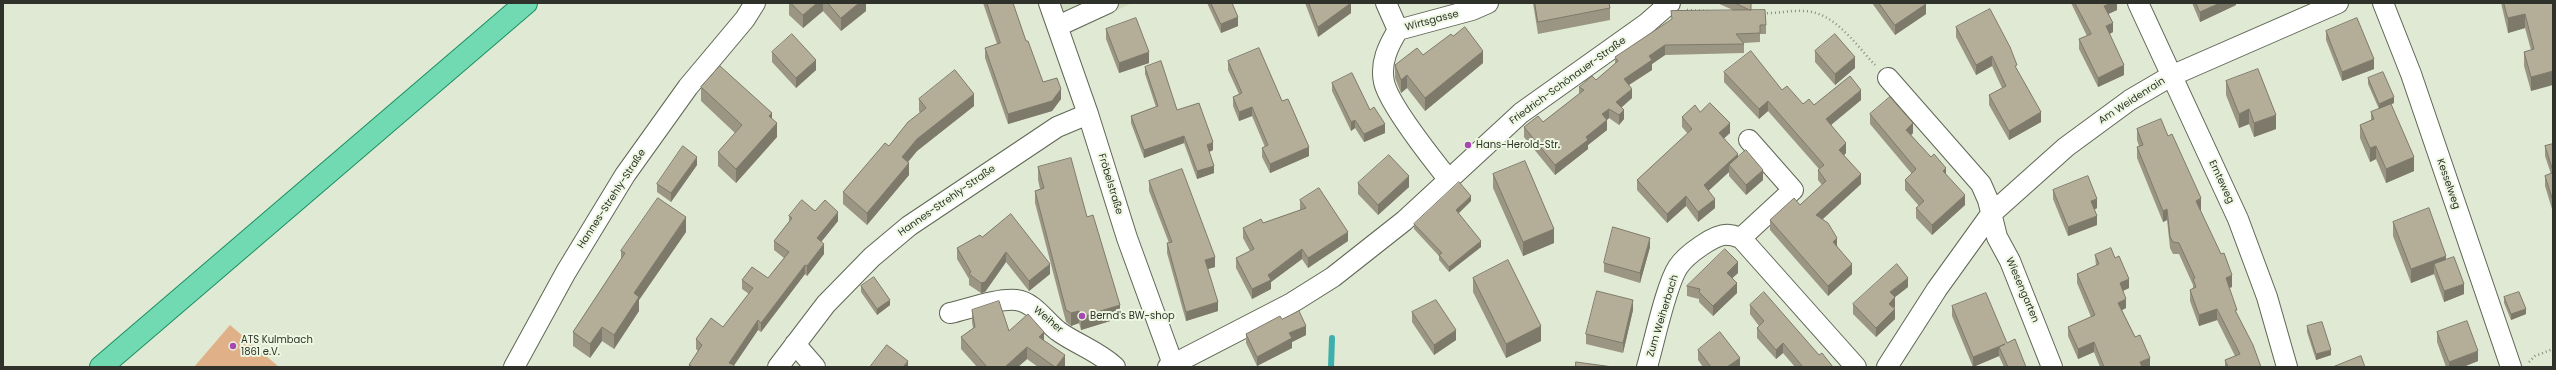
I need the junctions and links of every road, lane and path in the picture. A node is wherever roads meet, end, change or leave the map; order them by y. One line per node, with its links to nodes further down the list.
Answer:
1 (526, 3): 27 (main road)
2 (755, 3): 28 (street, Hannes-Strehly-Straße)
3 (1049, 3): 13 (street, Fröbelstraße)
4 (1108, 3): 13 (street)
5 (1386, 3): 14 (street)
6 (1488, 3): 14 (street, Wirtsgasse)
7 (2138, 3): 15 (street, Ernteweg)
8 (2338, 3): 15 (street, Am Weidenrain)
9 (2383, 3): 26 (street, Kesselweg)
10 (1676, 5): 11 (path); 19 (street, Friedrich-Schönauer-Straße)
11 (1715, 11)
12 (1761, 13): 16 (path)
13 (1058, 26): 17 (street, Fröbelstraße)
14 (1398, 30): 19 (street)
15 (2171, 76): 20 (street, Am Weidenrain); 36 (street, Ernteweg)
16 (1888, 78): 20 (street)
17 (1088, 114): 23 (street, Hannes-Strehly-Straße); 25 (street, Fröbelstraße)
18 (1749, 140): 21 (street)
19 (1448, 180): 25 (street, Friedrich-Schönauer-Straße)
20 (1991, 214): 34 (street, Am Weidenrain); 35 (street, Wiesengarten)
21 (1741, 238): 32 (street, Zum Weiherbach); 33 (street)
22 (950, 313): 31 (street, Weiher)
23 (795, 344): 29 (street, Hannes-Strehly-Straße); 30 (street)
24 (2553, 349): 26 (path)
25 (1172, 366)
26 (2519, 366)
27 (101, 367)
28 (514, 367)
29 (778, 367)
30 (815, 367)
31 (1115, 367)
32 (1647, 367)
33 (1856, 367)
34 (1887, 367)
35 (2052, 367)
36 (2286, 367)

